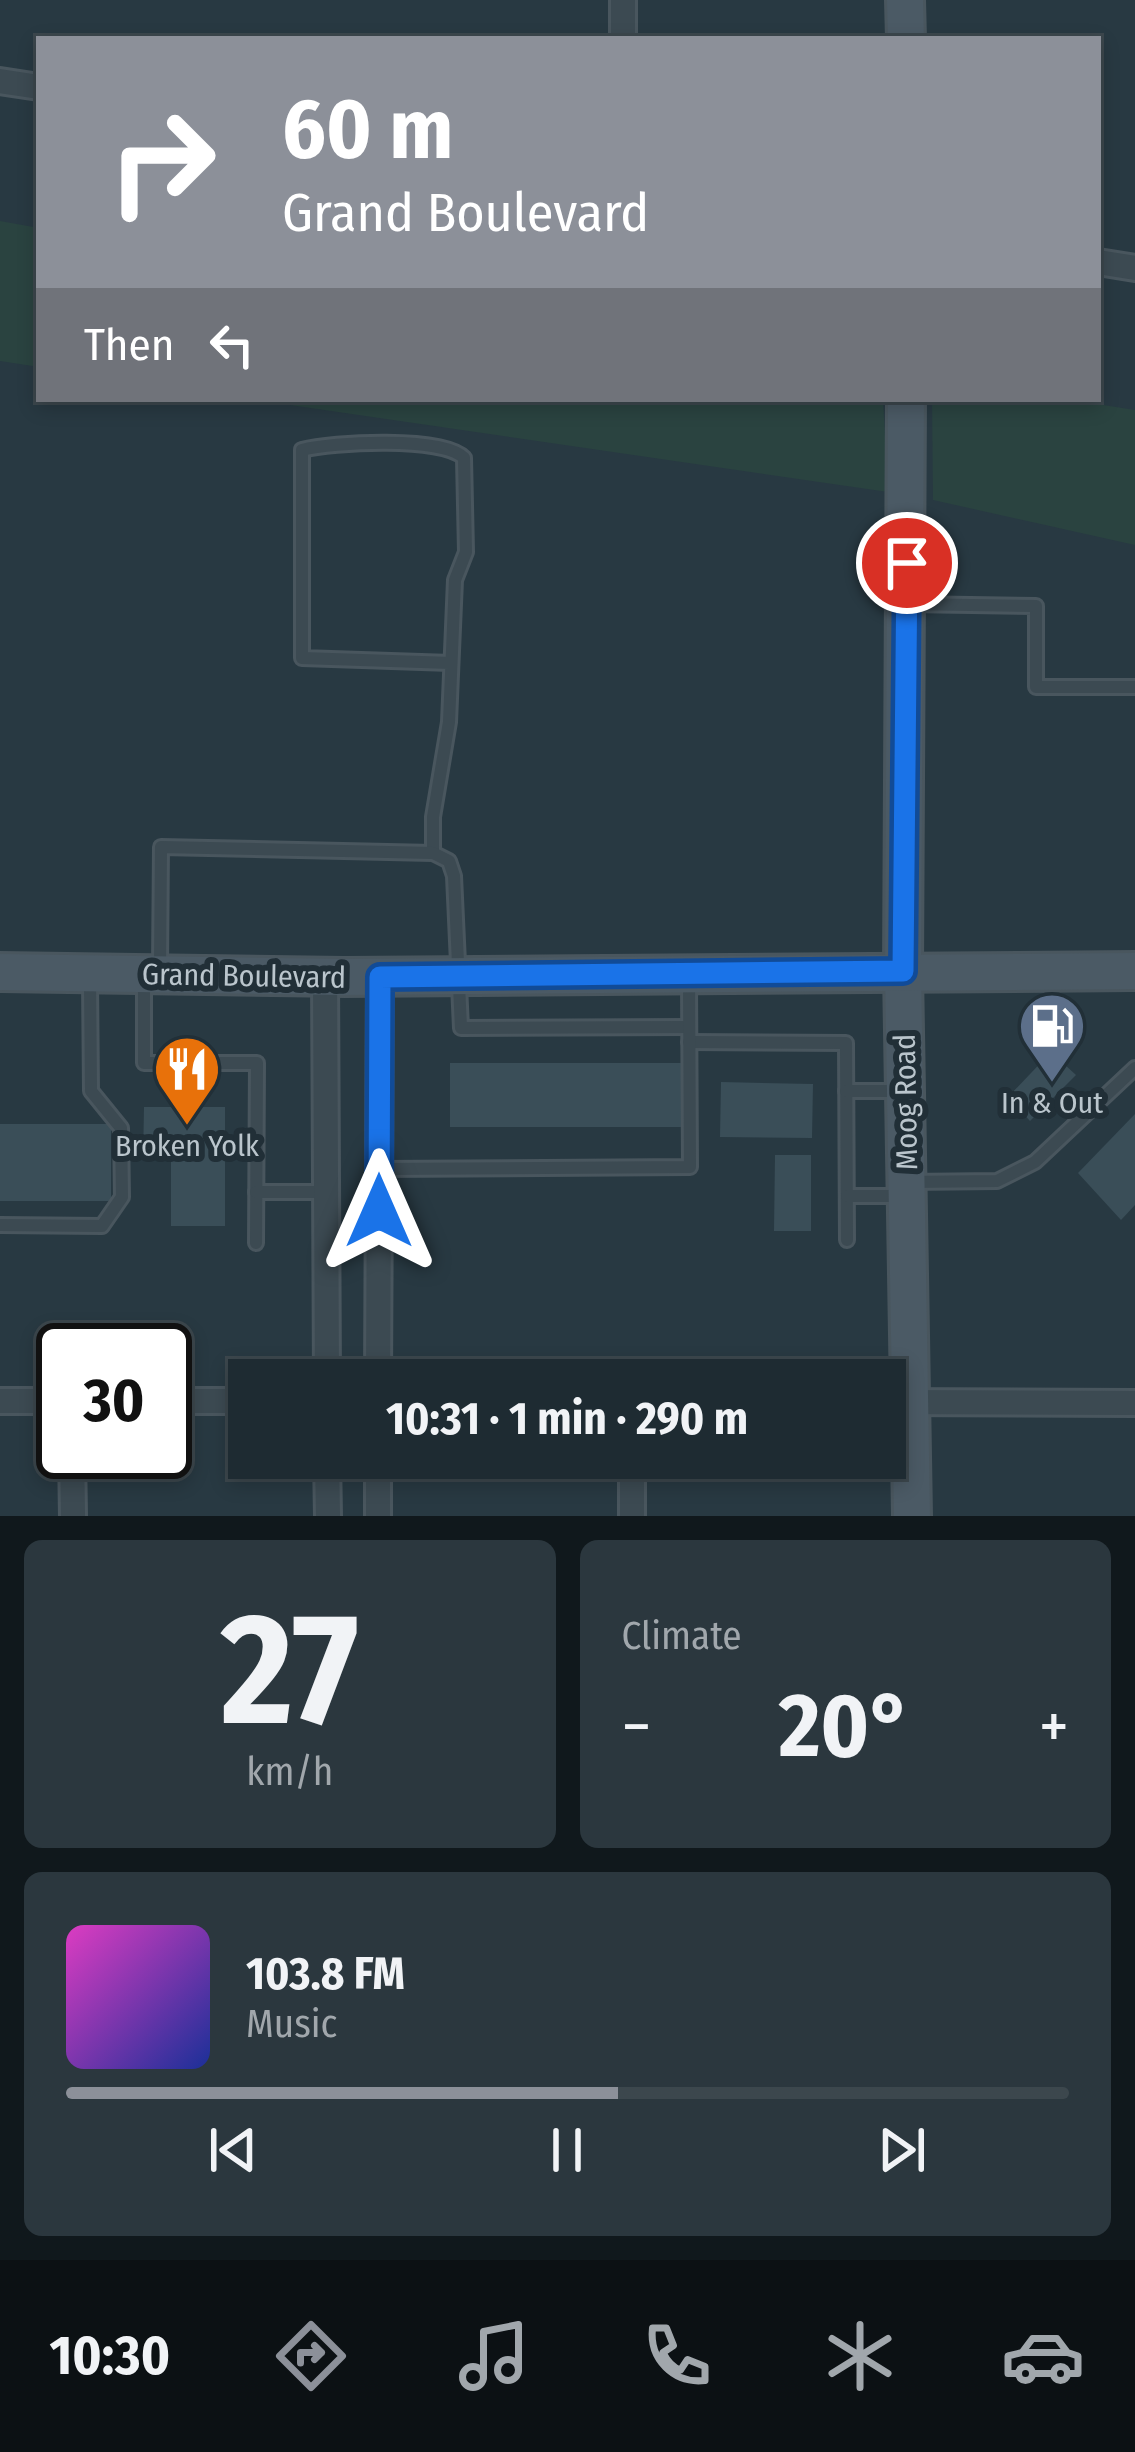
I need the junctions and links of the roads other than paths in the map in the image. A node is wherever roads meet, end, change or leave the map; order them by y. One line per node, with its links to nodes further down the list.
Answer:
1 (623, 0): 3 (street)
2 (905, 0): 4 (street)
3 (623, 36)
4 (905, 36)
5 (0, 81): 6 (street)
6 (36, 87)
7 (1101, 262): 8 (street)
8 (1135, 268)
9 (906, 402): 10 (street, Moog Road)
10 (907, 604): 12 (lane); 14 (street, Moog Road)
11 (451, 663): 11 (lane); 13 (lane)
12 (1135, 687)
13 (434, 853): 19 (lane); 20 (lane)
14 (903, 971): 15 (street, Grand Boulevard); 18 (street, Grand Boulevard); 26 (street, Moog Road)
15 (1135, 971)
16 (0, 972): 17 (street, Grand Boulevard)
17 (90, 973): 19 (street, Grand Boulevard); 32 (lane)
18 (689, 973): 20 (street, Grand Boulevard); 23 (lane)
19 (152, 974): 21 (street, Grand Boulevard); 29 (lane)
20 (461, 976): 22 (street, Grand Boulevard); 23 (lane)
21 (325, 977): 22 (street, Grand Boulevard); 30 (street)
22 (380, 977): 27 (street)
23 (689, 1035): 25 (lane); 27 (lane)
24 (1135, 1068): 28 (lane)
25 (846, 1090): 26 (lane); 31 (lane)
26 (905, 1090): 28 (street, Moog Road)
27 (380, 1169): 36 (street)
28 (908, 1189): 31 (lane); 37 (street, Moog Road)
29 (256, 1192): 30 (lane); 34 (lane)
30 (326, 1192): 35 (street)
31 (847, 1196): 33 (lane)
32 (0, 1225)
33 (847, 1240)
34 (256, 1243)
35 (327, 1359)
36 (378, 1359)
37 (901, 1359)
38 (0, 1400): 39 (street)
39 (36, 1401)
40 (192, 1401): 41 (street)
41 (228, 1401)
42 (906, 1402): 43 (street)
43 (1135, 1403)
44 (906, 1463): 53 (street, Moog Road)
45 (72, 1479): 49 (street)
46 (328, 1479): 50 (street)
47 (378, 1479): 51 (street)
48 (632, 1479): 52 (street)
49 (73, 1516)
50 (328, 1516)
51 (377, 1516)
52 (632, 1516)
53 (912, 1516)

